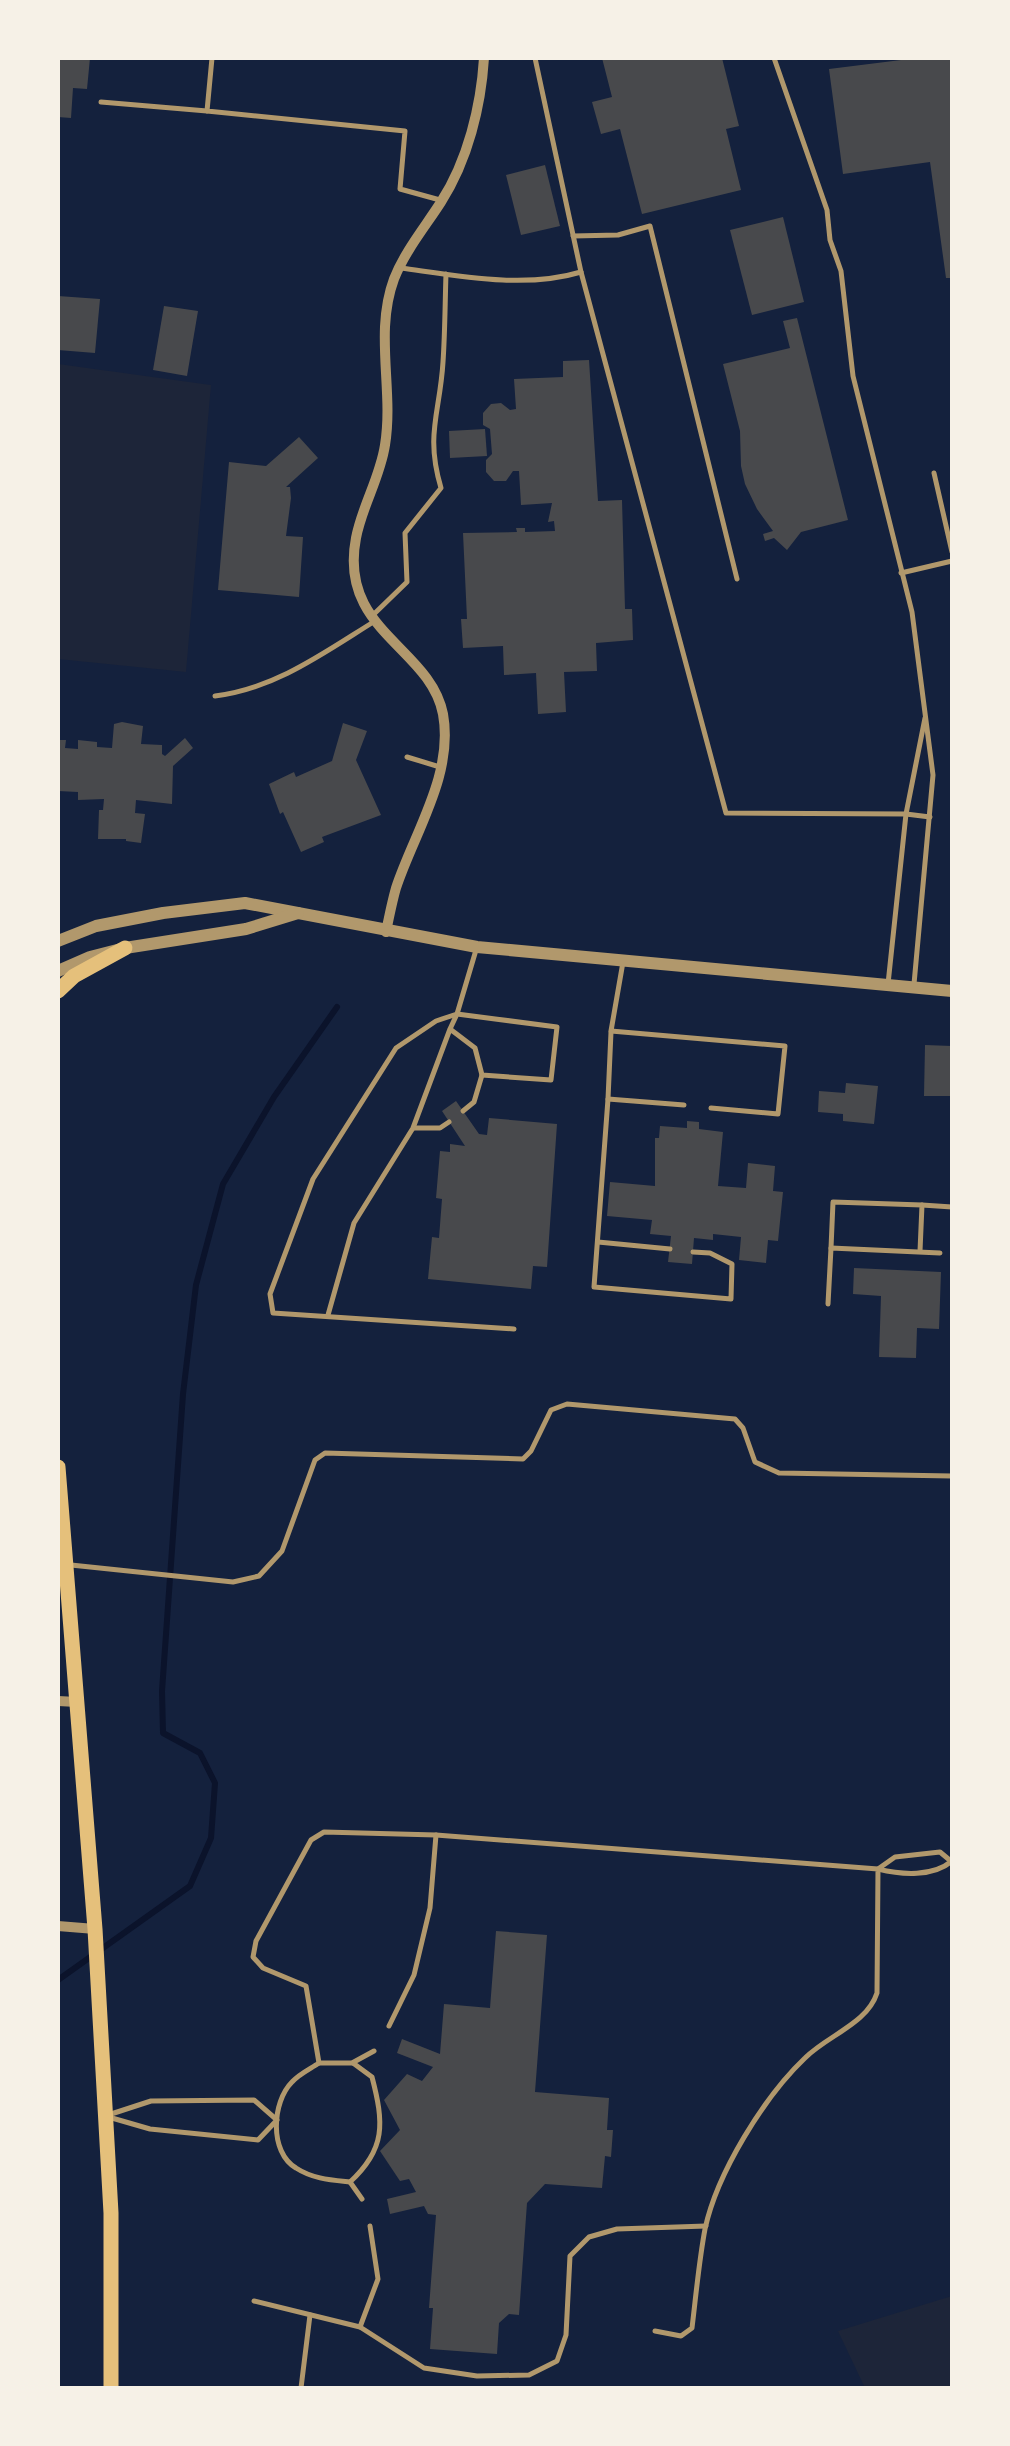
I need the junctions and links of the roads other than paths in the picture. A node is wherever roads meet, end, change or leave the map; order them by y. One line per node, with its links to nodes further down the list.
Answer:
1 (212, 58): 6 (lane)
2 (484, 58): 7 (street)
3 (535, 58): 8 (lane)
4 (774, 58): 15 (lane)
5 (101, 102): 6 (lane)
6 (207, 111): 7 (lane)
7 (442, 201): 9 (street)
8 (573, 236): 10 (lane); 16 (lane)
9 (400, 267): 11 (lane); 17 (street)
10 (582, 272): 11 (lane); 22 (lane)
11 (446, 274): 17 (lane)
12 (934, 474): 13 (lane)
13 (952, 552)
14 (952, 561): 15 (lane)
15 (901, 573): 19 (lane)
16 (738, 579)
17 (374, 618): 18 (lane); 21 (street)
18 (215, 696)
19 (926, 715): 22 (lane); 23 (lane)
20 (407, 757): 21 (lane)
21 (440, 767): 25 (street)
22 (906, 814): 23 (lane); 31 (lane)
23 (930, 818): 32 (lane)
24 (300, 913): 25 (street); 26 (street); 28 (street)
25 (386, 932): 27 (street)
26 (58, 941)
27 (477, 947): 29 (street); 35 (lane)
28 (125, 948): 30 (street); 34 (main road)
29 (623, 962): 31 (street); 37 (lane)
30 (58, 971)
31 (888, 984): 32 (street)
32 (914, 986): 33 (street)
33 (952, 991)
34 (58, 992)
35 (457, 1014): 36 (lane); 38 (lane); 54 (lane)
36 (450, 1029): 38 (lane); 44 (lane)
37 (611, 1032): 39 (lane); 41 (lane)
38 (482, 1075): 42 (lane)
39 (608, 1099): 40 (lane); 47 (lane)
40 (684, 1106)
41 (711, 1108)
42 (463, 1112)
43 (449, 1122): 44 (lane)
44 (413, 1128): 54 (lane)
45 (922, 1206): 46 (lane); 48 (lane); 51 (lane)
46 (952, 1207)
47 (597, 1242): 49 (lane); 50 (lane)
48 (832, 1248): 51 (lane); 53 (lane)
49 (670, 1249)
50 (693, 1252)
51 (920, 1252): 52 (lane)
52 (940, 1253)
53 (828, 1304)
54 (328, 1317): 55 (lane)
55 (514, 1329)
56 (58, 1467): 58 (main road)
57 (952, 1476): 58 (lane)
58 (66, 1564): 60 (main road)
59 (58, 1700): 60 (street)
60 (77, 1702): 65 (main road)
61 (436, 1835): 63 (lane); 66 (lane); 68 (lane)
62 (952, 1862): 63 (lane); 63 (lane)
63 (878, 1869): 75 (lane)
64 (58, 1926): 65 (street)
65 (94, 1928): 70 (main road)
66 (389, 2026)
67 (374, 2051): 69 (lane)
68 (319, 2063): 69 (lane); 71 (lane)
69 (352, 2063): 72 (lane)
70 (106, 2116): 71 (lane); 71 (lane); 80 (main road)
71 (277, 2120): 72 (lane)
72 (350, 2182): 73 (lane)
73 (362, 2199)
74 (370, 2226): 78 (lane)
75 (706, 2226): 78 (lane); 79 (lane)
76 (254, 2301): 77 (lane)
77 (310, 2314): 78 (lane); 81 (lane)
78 (360, 2327)
79 (655, 2330)
80 (111, 2388)
81 (301, 2388)

